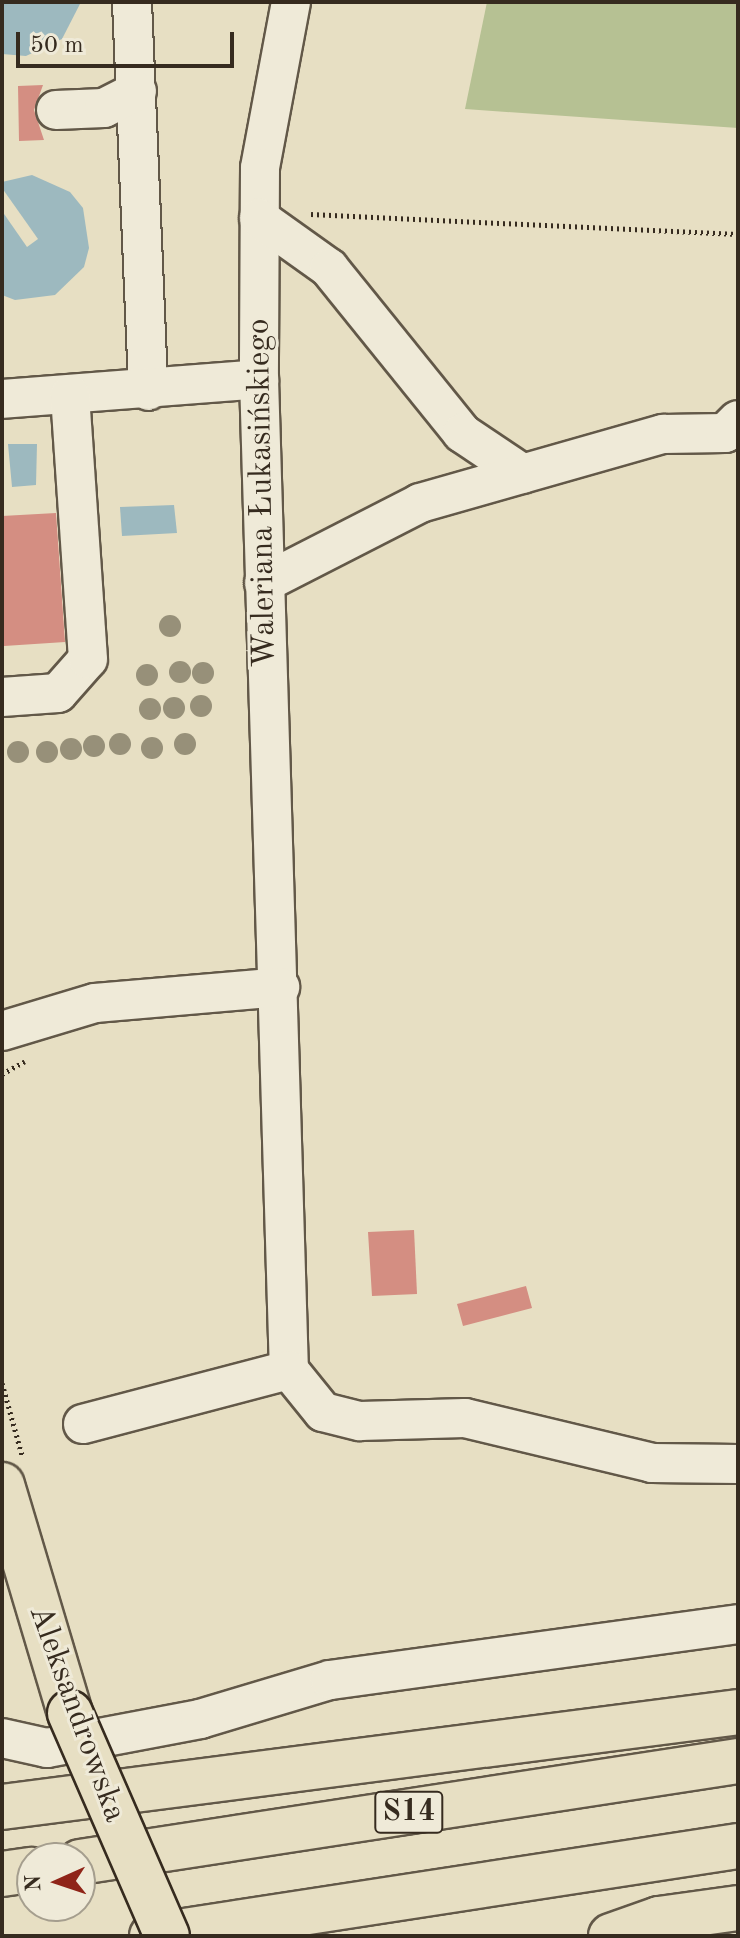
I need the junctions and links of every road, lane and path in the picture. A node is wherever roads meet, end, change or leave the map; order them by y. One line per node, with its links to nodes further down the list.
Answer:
1 (132, 2): 3 (street)
2 (291, 2): 5 (street, Waleriana Łukasińskiego)
3 (137, 91): 4 (street); 8 (street)
4 (56, 110)
5 (259, 218): 6 (path); 7 (street, Waleriana Łukasińskiego); 12 (street)
6 (738, 234)
7 (259, 379): 8 (street); 13 (street, Waleriana Łukasińskiego)
8 (148, 391): 9 (street)
9 (70, 395): 10 (street); 14 (street)
10 (2, 399)
11 (738, 420): 12 (street)
12 (523, 474): 13 (street)
13 (264, 583): 15 (street, Waleriana Łukasińskiego)
14 (2, 697)
15 (280, 987): 16 (street); 19 (street, Waleriana Łukasińskiego)
16 (2, 1031)
17 (37, 1054): 18 (path)
18 (2, 1074)
19 (289, 1370): 20 (street); 21 (street)
20 (83, 1424)
21 (738, 1464)
22 (2, 1485): 34 (main road, Aleksandrowska, bridge)
23 (738, 1624): 25 (street)
24 (738, 1712): 27 (main road)
25 (2, 1738)
26 (738, 1761): 31 (main road, S14)
27 (193, 1777): 28 (main road); 29 (main road)
28 (2, 1778)
29 (2, 1807)
30 (738, 1846): 33 (main road)
31 (96, 1860)
32 (738, 1908): 35 (main road)
33 (152, 1936)
34 (167, 1936)
35 (611, 1936)

